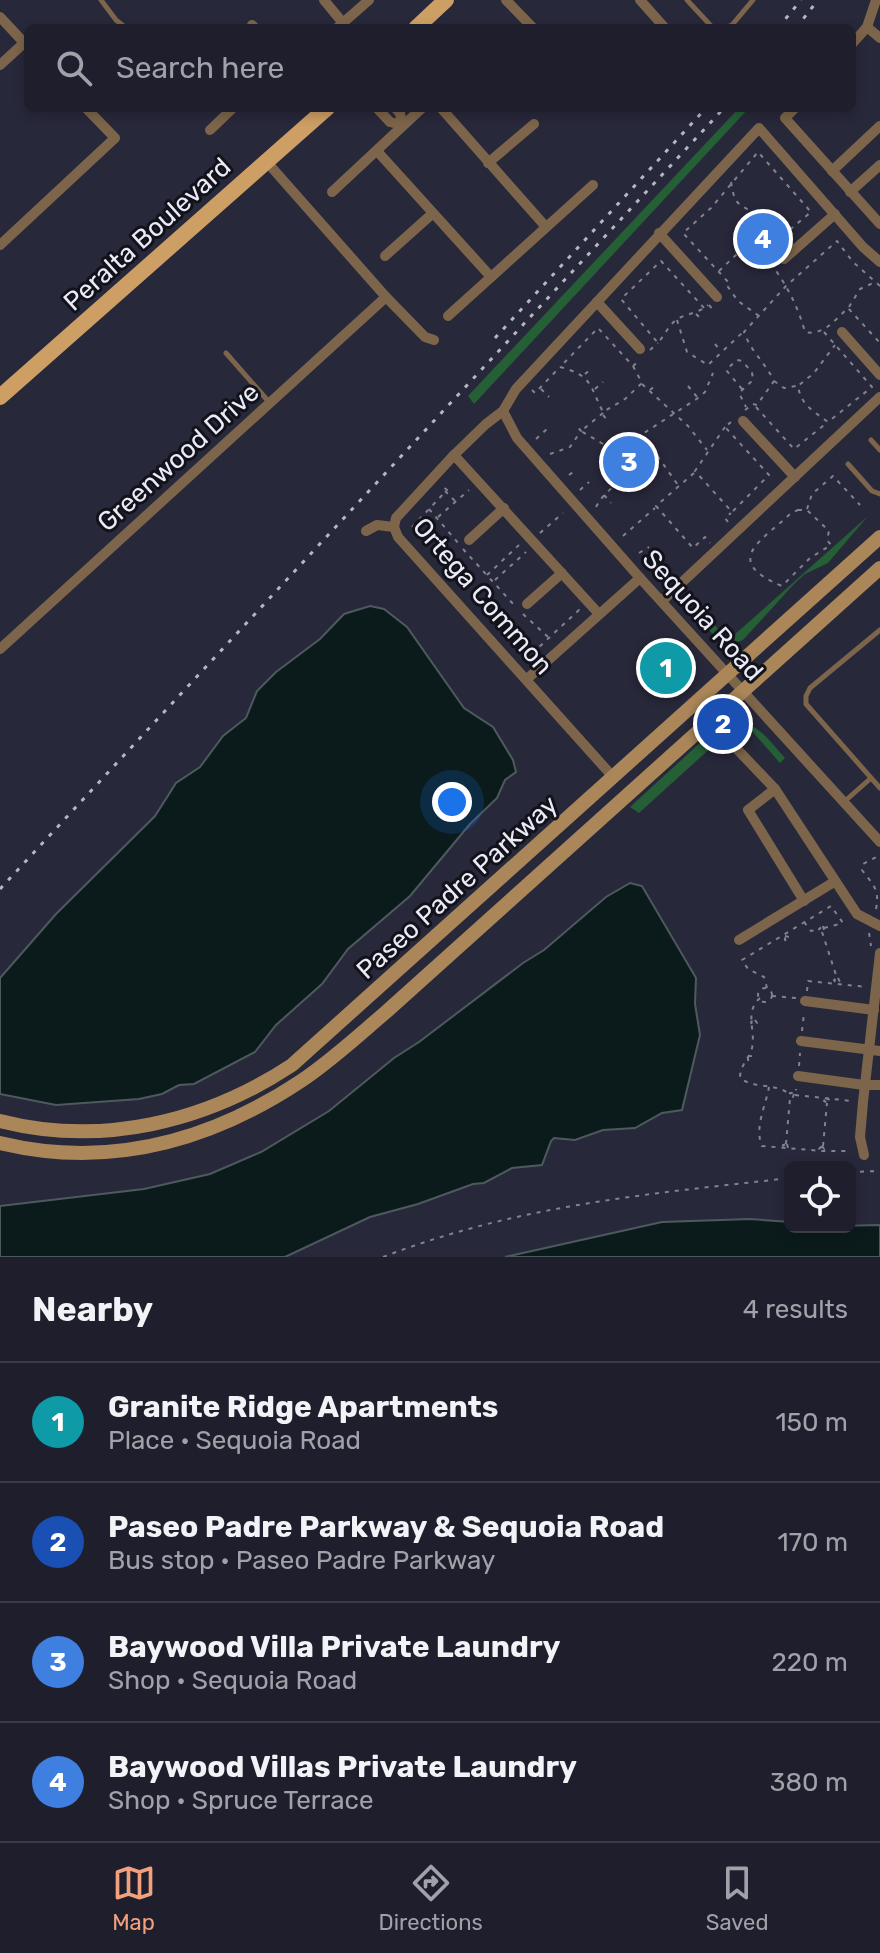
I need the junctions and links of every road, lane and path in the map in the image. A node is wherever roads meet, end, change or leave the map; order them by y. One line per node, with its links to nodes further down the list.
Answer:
1 (101, 0): 11 (lane)
2 (324, 0): 12 (street)
3 (369, 0): 13 (street)
4 (446, 0): 14 (main road)
5 (506, 0): 15 (street)
6 (640, 0): 16 (street)
7 (687, 0): 17 (lane)
8 (753, 0): 18 (lane)
9 (876, 0): 19 (street)
10 (0, 17): 22 (street)
11 (121, 24)
12 (339, 24)
13 (341, 24)
14 (420, 24)
15 (529, 24)
16 (661, 24)
17 (709, 24)
18 (733, 24)
19 (867, 27): 20 (street); 21 (street)
20 (880, 38)
21 (856, 39)
22 (24, 43)
23 (24, 47): 24 (street)
24 (0, 65)
25 (90, 112): 53 (street)
26 (229, 112): 36 (street)
27 (322, 112): 38 (main road, Peralta Boulevard)
28 (381, 112): 34 (street)
29 (399, 112): 34 (street)
30 (417, 112): 34 (street)
31 (444, 112): 39 (street)
32 (791, 112): 41 (street)
33 (534, 124): 39 (street)
34 (402, 125): 37 (street)
35 (880, 126): 41 (street)
36 (210, 130)
37 (377, 151): 44 (street); 46 (street)
38 (266, 161): 64 (street); 112 (main road, Peralta Boulevard)
39 (488, 163): 49 (street)
40 (880, 165): 45 (street)
41 (832, 171): 45 (street)
42 (731, 182): 51 (path); 51 (path); 59 (path)
43 (593, 185): 49 (street)
44 (332, 192)
45 (850, 192): 48 (street)
46 (432, 214): 56 (street); 60 (street)
47 (835, 214): 50 (street, Ortega Common); 57 (street); 58 (street)
48 (880, 224)
49 (546, 227): 60 (street)
50 (659, 233): 65 (street); 66 (street, Ortega Common)
51 (780, 238): 54 (path)
52 (765, 242): 54 (path)
53 (0, 245)
54 (768, 248): 55 (path)
55 (762, 253): 59 (path); 62 (path)
56 (385, 256)
57 (784, 259)
58 (880, 262)
59 (718, 272): 71 (path)
60 (491, 277): 70 (street)
61 (876, 282): 62 (path); 63 (path); 67 (path)
62 (786, 286): 71 (path); 76 (path)
63 (880, 286)
64 (386, 297): 79 (street); 117 (street, Greenwood Drive)
65 (713, 301): 68 (path)
66 (597, 302): 85 (street); 120 (street, Ortega Common)
67 (848, 308): 74 (path); 81 (path)
68 (714, 311)
69 (696, 314): 72 (path); 73 (path); 80 (path)
70 (448, 316)
71 (760, 317): 75 (path)
72 (677, 319): 80 (path); 93 (path)
73 (703, 321)
74 (823, 331): 76 (path); 83 (path)
75 (744, 332): 87 (path); 95 (path)
76 (805, 332): 78 (path)
77 (842, 332): 99 (street)
78 (800, 338)
79 (434, 340)
80 (658, 343): 85 (path)
81 (880, 343)
82 (715, 344): 87 (path)
83 (835, 345): 105 (path); 126 (path)
84 (616, 348): 86 (path); 90 (path); 96 (path)
85 (645, 349): 89 (path); 94 (path)
86 (611, 352)
87 (722, 352): 93 (path)
88 (226, 353): 117 (lane)
89 (655, 353)
90 (626, 358): 92 (path); 94 (path)
91 (773, 362): 95 (path)
92 (620, 363)
93 (708, 365): 111 (path)
94 (633, 366): 102 (path)
95 (767, 366): 100 (path)
96 (560, 367): 98 (path); 106 (path)
97 (591, 369): 98 (path)
98 (584, 375): 108 (path)
99 (880, 375)
100 (774, 381): 105 (path); 118 (path)
101 (603, 382): 108 (path)
102 (642, 383): 110 (path); 121 (path)
103 (657, 384): 110 (path)
104 (688, 386): 115 (path)
105 (798, 386): 126 (path)
106 (540, 388): 109 (path); 113 (path)
107 (742, 389): 107 (path); 119 (path)
108 (594, 390): 121 (path)
109 (527, 391)
110 (649, 391): 122 (path)
111 (705, 392): 115 (path); 116 (path)
112 (0, 397)
113 (549, 397)
114 (880, 397): 147 (street)
115 (698, 398): 122 (path)
116 (711, 398)
117 (270, 403): 191 (street, Greenwood Drive)
118 (755, 406): 119 (path); 126 (path)
119 (747, 408): 124 (path)
120 (503, 411): 138 (street, Ortega Common); 183 (street, Sequoia Road)
121 (602, 413): 125 (path); 130 (path)
122 (675, 413): 131 (path); 135 (path)
123 (727, 415): 128 (path)
124 (741, 418): 147 (street)
125 (609, 422)
126 (828, 422)
127 (576, 425): 130 (path)
128 (725, 427): 135 (path); 164 (path)
129 (547, 429): 132 (path)
130 (581, 431): 137 (path); 139 (path)
131 (641, 435): 136 (path); 139 (path)
132 (536, 439)
133 (871, 440): 134 (lane)
134 (880, 450)
135 (707, 451): 143 (path)
136 (643, 453): 140 (path); 146 (path); 151 (path)
137 (550, 454)
138 (454, 455): 148 (street); 168 (street, Ortega Common)
139 (614, 458): 146 (path)
140 (635, 458)
141 (848, 464): 145 (path); 155 (lane)
142 (577, 469): 144 (path)
143 (695, 471): 151 (path); 164 (path)
144 (569, 475)
145 (833, 476): 158 (path); 163 (path)
146 (627, 477): 154 (path)
147 (795, 477): 185 (street)
148 (479, 481): 156 (path); 161 (street)
149 (589, 482): 152 (path)
150 (439, 484): 153 (path)
151 (679, 486): 159 (path)
152 (580, 490)
153 (445, 491): 156 (path); 162 (path)
154 (604, 494): 157 (path); 160 (path)
155 (880, 494)
156 (456, 501): 166 (path)
157 (611, 503)
158 (860, 505)
159 (656, 506): 171 (path); 175 (path)
160 (596, 507)
161 (504, 508): 173 (street); 174 (street)
162 (429, 509): 166 (path); 169 (path)
163 (807, 510): 163 (path)
164 (732, 512): 167 (path)
165 (563, 513): 174 (path)
166 (438, 517): 182 (path)
167 (732, 526)
168 (394, 527): 170 (street); 193 (street, Ortega Common)
169 (412, 527)
170 (366, 531)
171 (623, 536)
172 (880, 537): 192 (main road, Paseo Padre Parkway)
173 (469, 540)
174 (533, 540): 181 (street); 182 (path); 184 (path)
175 (711, 544)
176 (649, 547): 177 (path)
177 (639, 553)
178 (660, 559): 179 (path)
179 (650, 566)
180 (879, 570): 194 (main road, Paseo Padre Parkway)
181 (562, 573): 186 (street); 188 (street)
182 (487, 575): 184 (path)
183 (640, 578): 185 (street, Sequoia Road); 188 (street)
184 (494, 582): 190 (path)
185 (662, 601): 192 (street, Sequoia Road)
186 (527, 604)
187 (583, 614): 190 (path)
188 (599, 614): 193 (street)
189 (880, 630): 197 (lane)
190 (549, 638): 193 (path)
191 (0, 649)
192 (728, 673): 194 (street, Sequoia Road); 196 (main road, Paseo Padre Parkway)
193 (531, 676): 196 (street, Ortega Common)
194 (742, 690): 200 (street, Sequoia Road); 233 (main road, Paseo Padre Parkway)
195 (735, 747): 199 (street)
196 (614, 778): 232 (main road, Paseo Padre Parkway)
197 (871, 778): 198 (lane); 200 (lane)
198 (880, 788)
199 (775, 789): 203 (street); 204 (street)
200 (845, 801): 201 (street, Sequoia Road)
201 (880, 842)
202 (880, 855): 208 (path)
203 (834, 882): 204 (street); 205 (street)
204 (804, 901): 210 (street)
205 (857, 914): 207 (path); 208 (street)
206 (804, 922): 207 (path); 209 (path); 214 (path)
207 (843, 923): 209 (path)
208 (872, 926): 211 (path)
209 (822, 930): 212 (path)
210 (739, 940)
211 (875, 954): 213 (street)
212 (837, 983): 213 (path); 215 (path)
213 (876, 987): 218 (street)
214 (767, 988): 215 (path); 216 (path)
215 (772, 996): 216 (path)
216 (760, 998): 219 (path)
217 (805, 1001): 218 (street)
218 (874, 1010): 222 (street)
219 (751, 1023): 220 (path); 223 (path)
220 (758, 1023)
221 (801, 1041): 222 (street)
222 (875, 1051): 226 (street)
223 (747, 1057): 224 (path); 228 (path)
224 (754, 1058)
225 (798, 1076): 226 (street)
226 (864, 1085): 227 (street); 231 (street)
227 (880, 1085)
228 (769, 1087): 229 (path); 234 (path)
229 (791, 1095): 230 (path); 234 (path)
230 (827, 1098): 231 (path); 235 (path)
231 (863, 1102): 236 (street)
232 (0, 1121)
233 (0, 1143)
234 (785, 1149): 235 (path)
235 (822, 1151): 236 (path)
236 (863, 1152)
237 (880, 1171): 238 (path)
238 (856, 1172)
239 (784, 1179): 240 (path)
240 (383, 1257)

